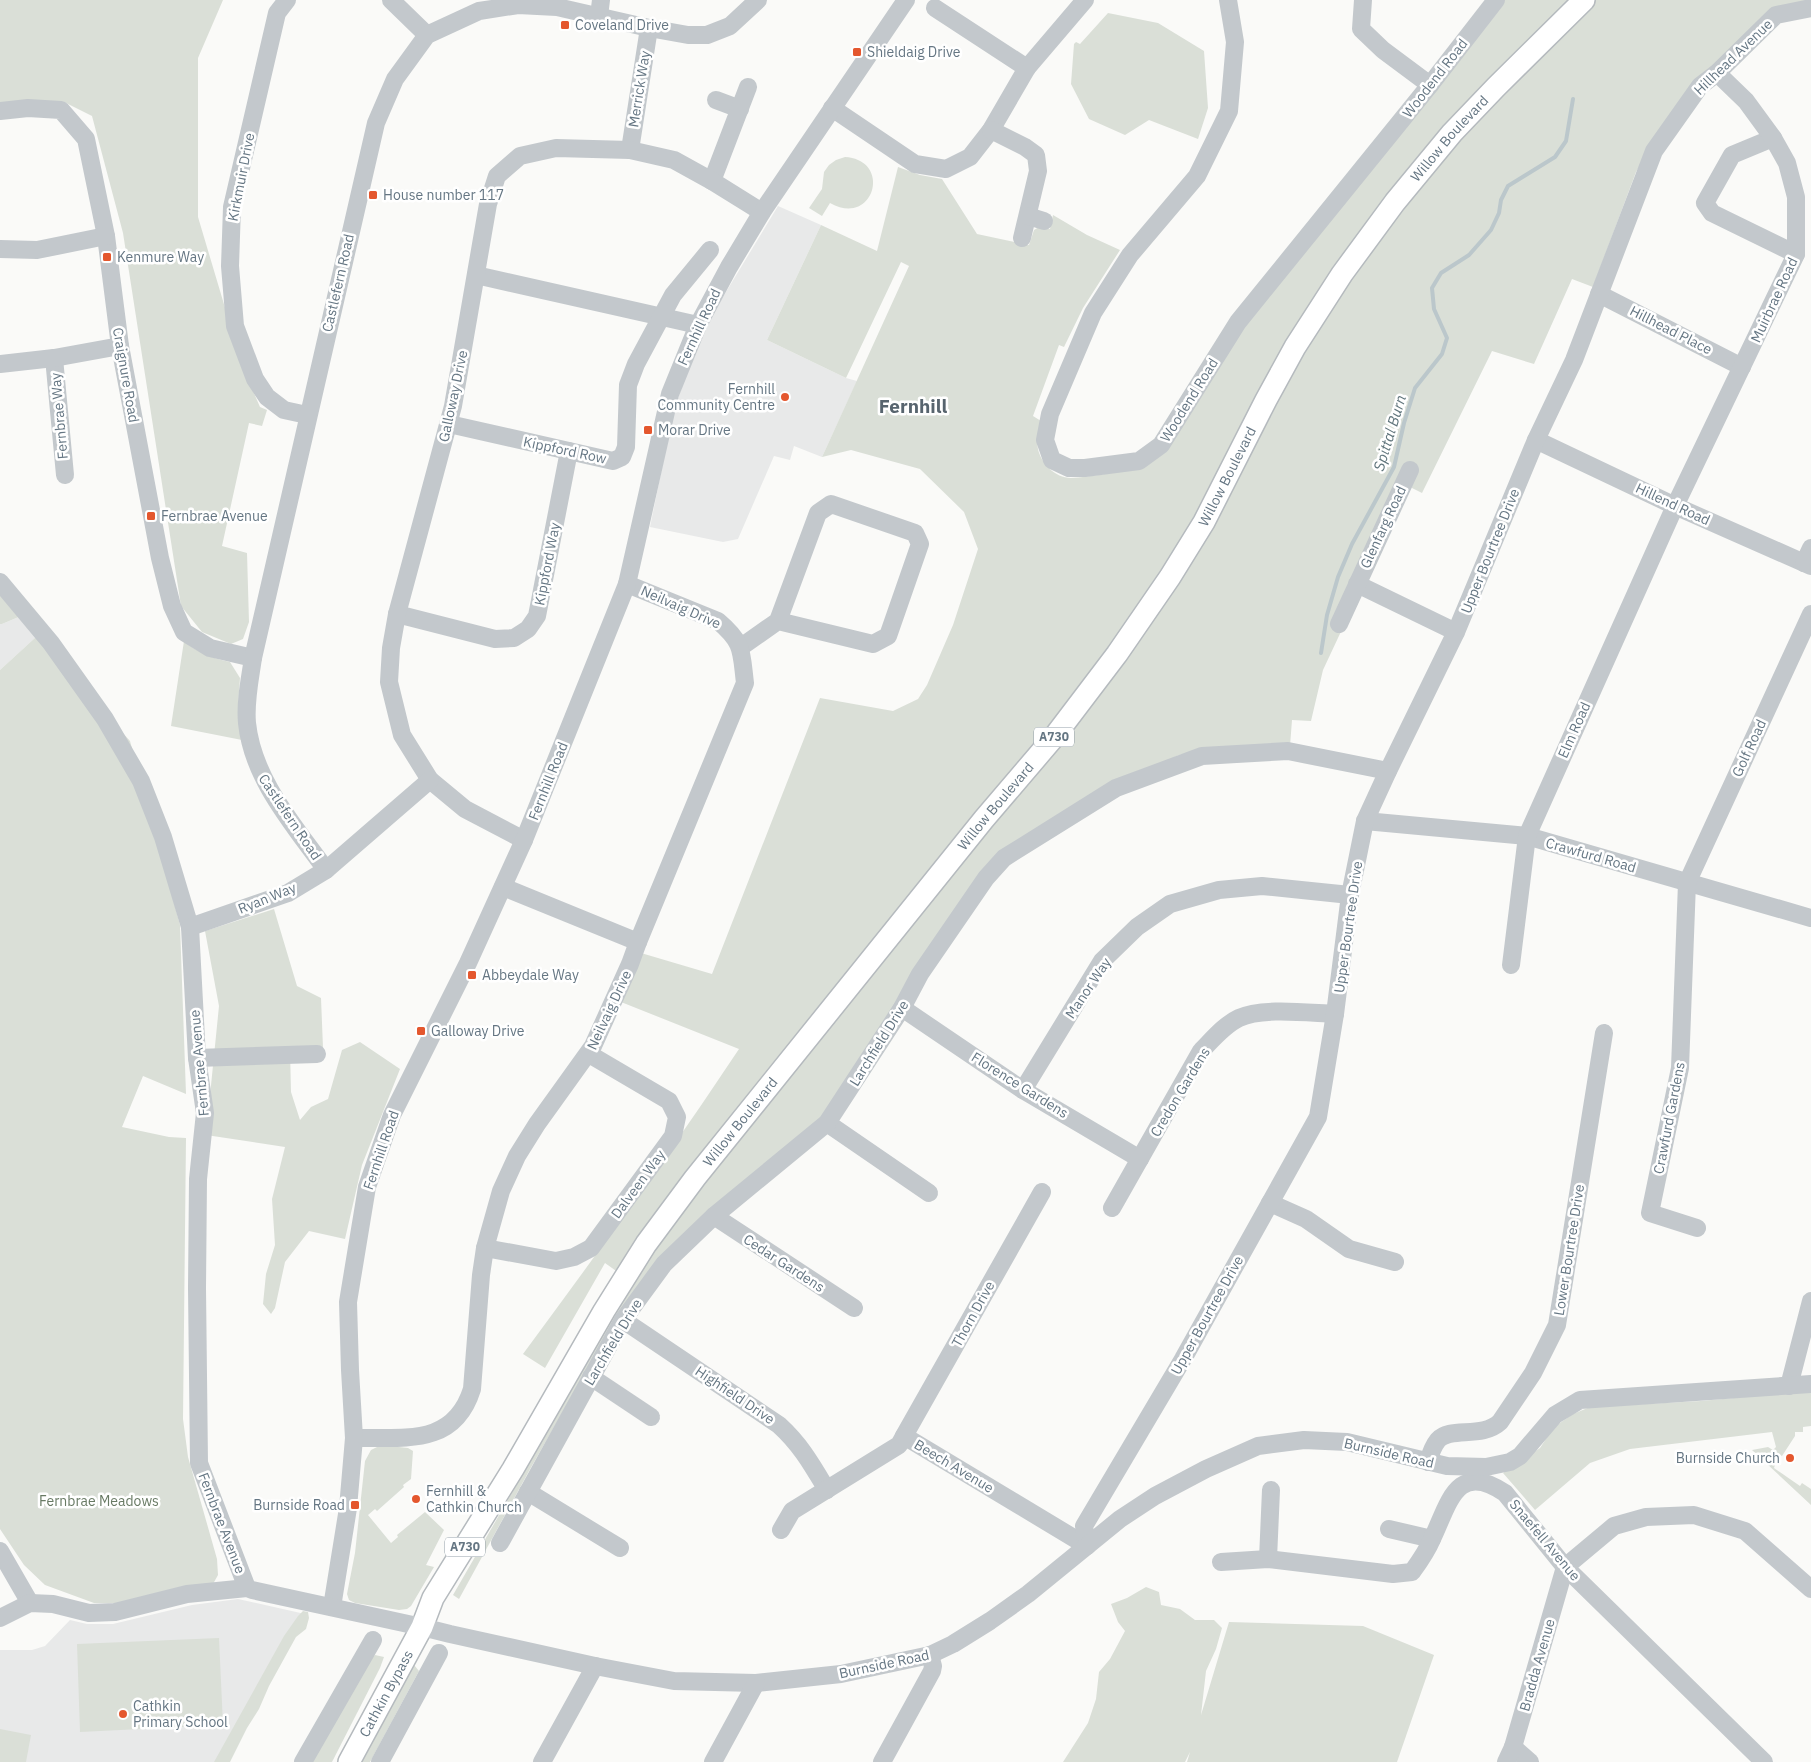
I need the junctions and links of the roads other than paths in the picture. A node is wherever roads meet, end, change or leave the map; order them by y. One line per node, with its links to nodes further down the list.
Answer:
1 (287, 0): 43 (street, Kirkmuir Drive)
2 (391, 0): 14 (street)
3 (758, 0): 13 (street, Castlefern Road)
4 (906, 0): 20 (street, Fernhill Road)
5 (1085, 0): 15 (street)
6 (1228, 0): 17 (street, Woodend Road)
7 (1363, 0): 17 (street)
8 (1496, 0): 17 (street, Woodend Road)
9 (1584, 0): 119 (main road, Willow Boulevard / A730)
10 (600, 8): 13 (street, Castlefern Road); 14 (street, Castlefern Road)
11 (935, 8): 15 (street)
12 (1811, 8): 16 (street, Hillhead Avenue)
13 (648, 28): 25 (street, Merrick Way)
14 (427, 35): 43 (street, Castlefern Road)
15 (1026, 68): 23 (street)
16 (1717, 73): 24 (street, Muirbrae Road); 36 (street, Hillhead Avenue)
17 (1430, 85)
18 (748, 87): 21 (street)
19 (716, 100): 21 (street)
20 (832, 108): 23 (street); 27 (street, Fernhill Road)
21 (740, 109): 26 (street)
22 (0, 111): 30 (street, Craignure Road)
23 (991, 130): 28 (street)
24 (1773, 138): 34 (street, Muirbrae Road); 34 (street)
25 (630, 150): 26 (street, Galloway Drive); 35 (street, Galloway Drive)
26 (712, 180): 27 (street, Galloway Drive)
27 (762, 212): 38 (street, Fernhill Road)
28 (1028, 216): 29 (street); 31 (street)
29 (1044, 221)
30 (106, 236): 32 (street); 39 (street, Craignure Road)
31 (1022, 238)
32 (0, 249)
33 (710, 250): 37 (street)
34 (1796, 254): 42 (street, Muirbrae Road)
35 (476, 275): 37 (street); 44 (street, Galloway Drive)
36 (1599, 294): 42 (street, Hillhead Place); 45 (street, Upper Bourtree Drive)
37 (661, 316): 38 (street); 46 (street, Kippford Row)
38 (698, 325): 52 (street, Fernhill Road)
39 (120, 346): 40 (street, Fernbrae Way); 60 (street, Craignure Road)
40 (54, 358): 41 (street, Fernbrae Way); 48 (street, Fernbrae Way)
41 (0, 364)
42 (1742, 367): 49 (street, Muirbrae Road)
43 (307, 415): 60 (street, Castlefern Road)
44 (449, 424): 46 (street, Kippford Row); 54 (street, Galloway Drive)
45 (1536, 440): 49 (street, Hillend Road); 58 (street, Upper Bourtree Drive)
46 (569, 451): 54 (street, Kippford Way)
47 (1410, 470): 53 (street, Glenfarg Road)
48 (65, 475)
49 (1675, 506): 50 (street, Hillend Road); 64 (street, Elm Road)
50 (1809, 559)
51 (0, 582): 71 (street, Fernbrae Avenue)
52 (627, 584): 59 (street, Neilvaig Drive); 65 (street, Fernhill Road)
53 (1358, 584): 57 (street, Glenfarg Road); 58 (street, Glenfarg Road)
54 (397, 614): 62 (street, Galloway Drive)
55 (1811, 614): 67 (street, Golf Road)
56 (778, 621): 56 (street); 59 (street)
57 (1339, 624)
58 (1456, 632): 61 (street, Upper Bourtree Drive)
59 (741, 647): 72 (street, Neilvaig Drive)
60 (253, 658): 66 (street, Castlefern Road)
61 (1388, 771): 63 (street, Upper Bourtree Drive); 74 (street, Larchfield Drive)
62 (430, 780): 65 (street, Galloway Drive); 66 (street, Ryan Way)
63 (1366, 821): 64 (street, Crawfurd Road); 69 (street, Upper Bourtree Drive)
64 (1527, 836): 67 (street, Crawfurd Road); 73 (street, Elm Road)
65 (524, 840): 68 (street, Fernhill Road)
66 (326, 870): 71 (street, Ryan Way)
67 (1687, 883): 70 (street, Crawfurd Road); 88 (street, Crawfurd Gardens)
68 (503, 887): 72 (street); 99 (street, Fernhill Road)
69 (1350, 895): 75 (street, Upper Bourtree Drive); 80 (street, Manor Way)
70 (1811, 918)
71 (190, 927): 79 (street, Fernbrae Avenue)
72 (638, 942): 78 (street, Neilvaig Drive)
73 (1512, 965)
74 (902, 1008): 80 (street, Florence Gardens); 81 (street, Larchfield Drive)
75 (1335, 1014): 82 (street, Credon Gardens); 85 (street, Upper Bourtree Drive)
76 (1604, 1033): 100 (street, Lower Bourtree Drive)
77 (317, 1054): 79 (street)
78 (589, 1054): 89 (street, Neilvaig Drive); 89 (street, Dalveen Way)
79 (197, 1058): 115 (street, Fernbrae Avenue)
80 (1023, 1090): 82 (street, Florence Gardens)
81 (827, 1123): 84 (street); 87 (street, Larchfield Drive)
82 (1140, 1159): 86 (street, Credon Gardens)
83 (1042, 1192): 98 (street, Thorn Drive)
84 (929, 1193)
85 (1270, 1203): 90 (street); 108 (street, Upper Bourtree Drive)
86 (1112, 1208)
87 (714, 1216): 92 (street, Cedar Gardens); 93 (street, Larchfield Drive)
88 (1697, 1228)
89 (486, 1248): 99 (street, Neilvaig Drive)
90 (1395, 1262)
91 (1811, 1301): 96 (street)
92 (854, 1308)
93 (623, 1320): 94 (street, Larchfield Drive); 101 (street, Highfield Drive)
94 (591, 1377): 97 (street); 103 (street, Larchfield Drive)
95 (1811, 1384): 96 (street, Burnside Road)
96 (1789, 1386): 100 (street, Burnside Road)
97 (651, 1417)
98 (904, 1436): 101 (street, Beech Avenue); 108 (street, Beech Avenue)
99 (354, 1438): 117 (street, Fernhill Road)
100 (1428, 1462): 108 (street, Burnside Road)
101 (827, 1490): 105 (street, Beech Avenue)
102 (1271, 1490): 111 (street)
103 (528, 1492): 107 (street, Larchfield Drive); 109 (street)
104 (1389, 1529): 106 (street)
105 (781, 1530)
106 (1432, 1539): 111 (street, Snaefell Avenue); 113 (street, Snaefell Avenue)
107 (500, 1543)
108 (1087, 1546): 122 (street, Burnside Road)
109 (620, 1548)
110 (0, 1551): 116 (street)
111 (1268, 1560): 112 (street, Snaefell Avenue)
112 (1221, 1562)
113 (1565, 1567): 114 (street); 125 (street, Bradda Avenue); 133 (street, Snaefell Avenue)
114 (1810, 1587)
115 (247, 1588): 116 (street, Burnside Road); 117 (street, Burnside Road)
116 (30, 1603): 118 (street)
117 (332, 1607): 119 (street, Burnside Road)
118 (0, 1618)
119 (422, 1627): 123 (street, Burnside Road); 127 (main road, Cathkin Bypass / A730)
120 (372, 1640): 126 (street)
121 (439, 1653): 128 (street)
122 (930, 1655): 124 (street, Burnside Road); 131 (street)
123 (595, 1666): 124 (street, Burnside Road); 129 (street)
124 (756, 1683): 130 (street)
125 (1510, 1754): 132 (street)
126 (303, 1762)
127 (349, 1762)
128 (380, 1762)
129 (542, 1762)
130 (713, 1762)
131 (882, 1762)
132 (1530, 1762)
133 (1764, 1762)

